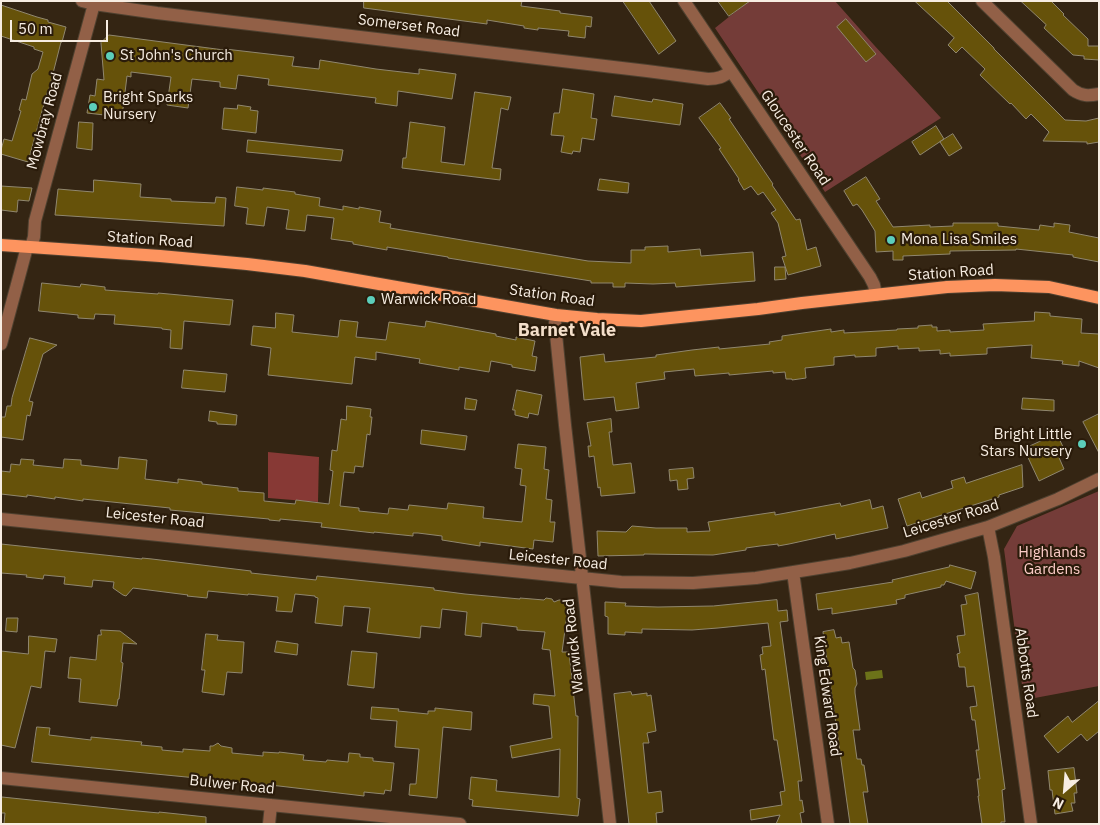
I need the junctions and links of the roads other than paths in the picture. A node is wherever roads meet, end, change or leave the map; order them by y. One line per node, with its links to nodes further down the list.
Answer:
1 (684, 1): 4 (street, Gloucester Road)
2 (982, 1): 5 (street)
3 (88, 3): 4 (street, Somerset Road); 7 (street, Mowbray Road)
4 (731, 71): 8 (street, Gloucester Road)
5 (1099, 94)
6 (1, 246): 7 (main road, Station Road)
7 (29, 247): 10 (main road, Station Road); 11 (street, Mowbray Road)
8 (876, 295): 9 (main road, Station Road); 10 (main road, Station Road)
9 (1099, 298)
10 (556, 315): 16 (street, Warwick Road)
11 (1, 344)
12 (1099, 480): 14 (street, Leicester Road)
13 (1, 519): 16 (street, Leicester Road)
14 (988, 527): 15 (street, Leicester Road); 24 (street, Abbotts Road)
15 (793, 572): 16 (street, Leicester Road); 23 (street, King Edward Road)
16 (583, 578): 22 (street, Warwick Road)
17 (1, 778): 18 (street, Bulwer Road)
18 (271, 804): 19 (street, Bulwer Road); 20 (street)
19 (439, 823): 21 (street, Bulwer Road)
20 (269, 824)
21 (460, 824)
22 (610, 824)
23 (828, 824)
24 (1031, 824)

